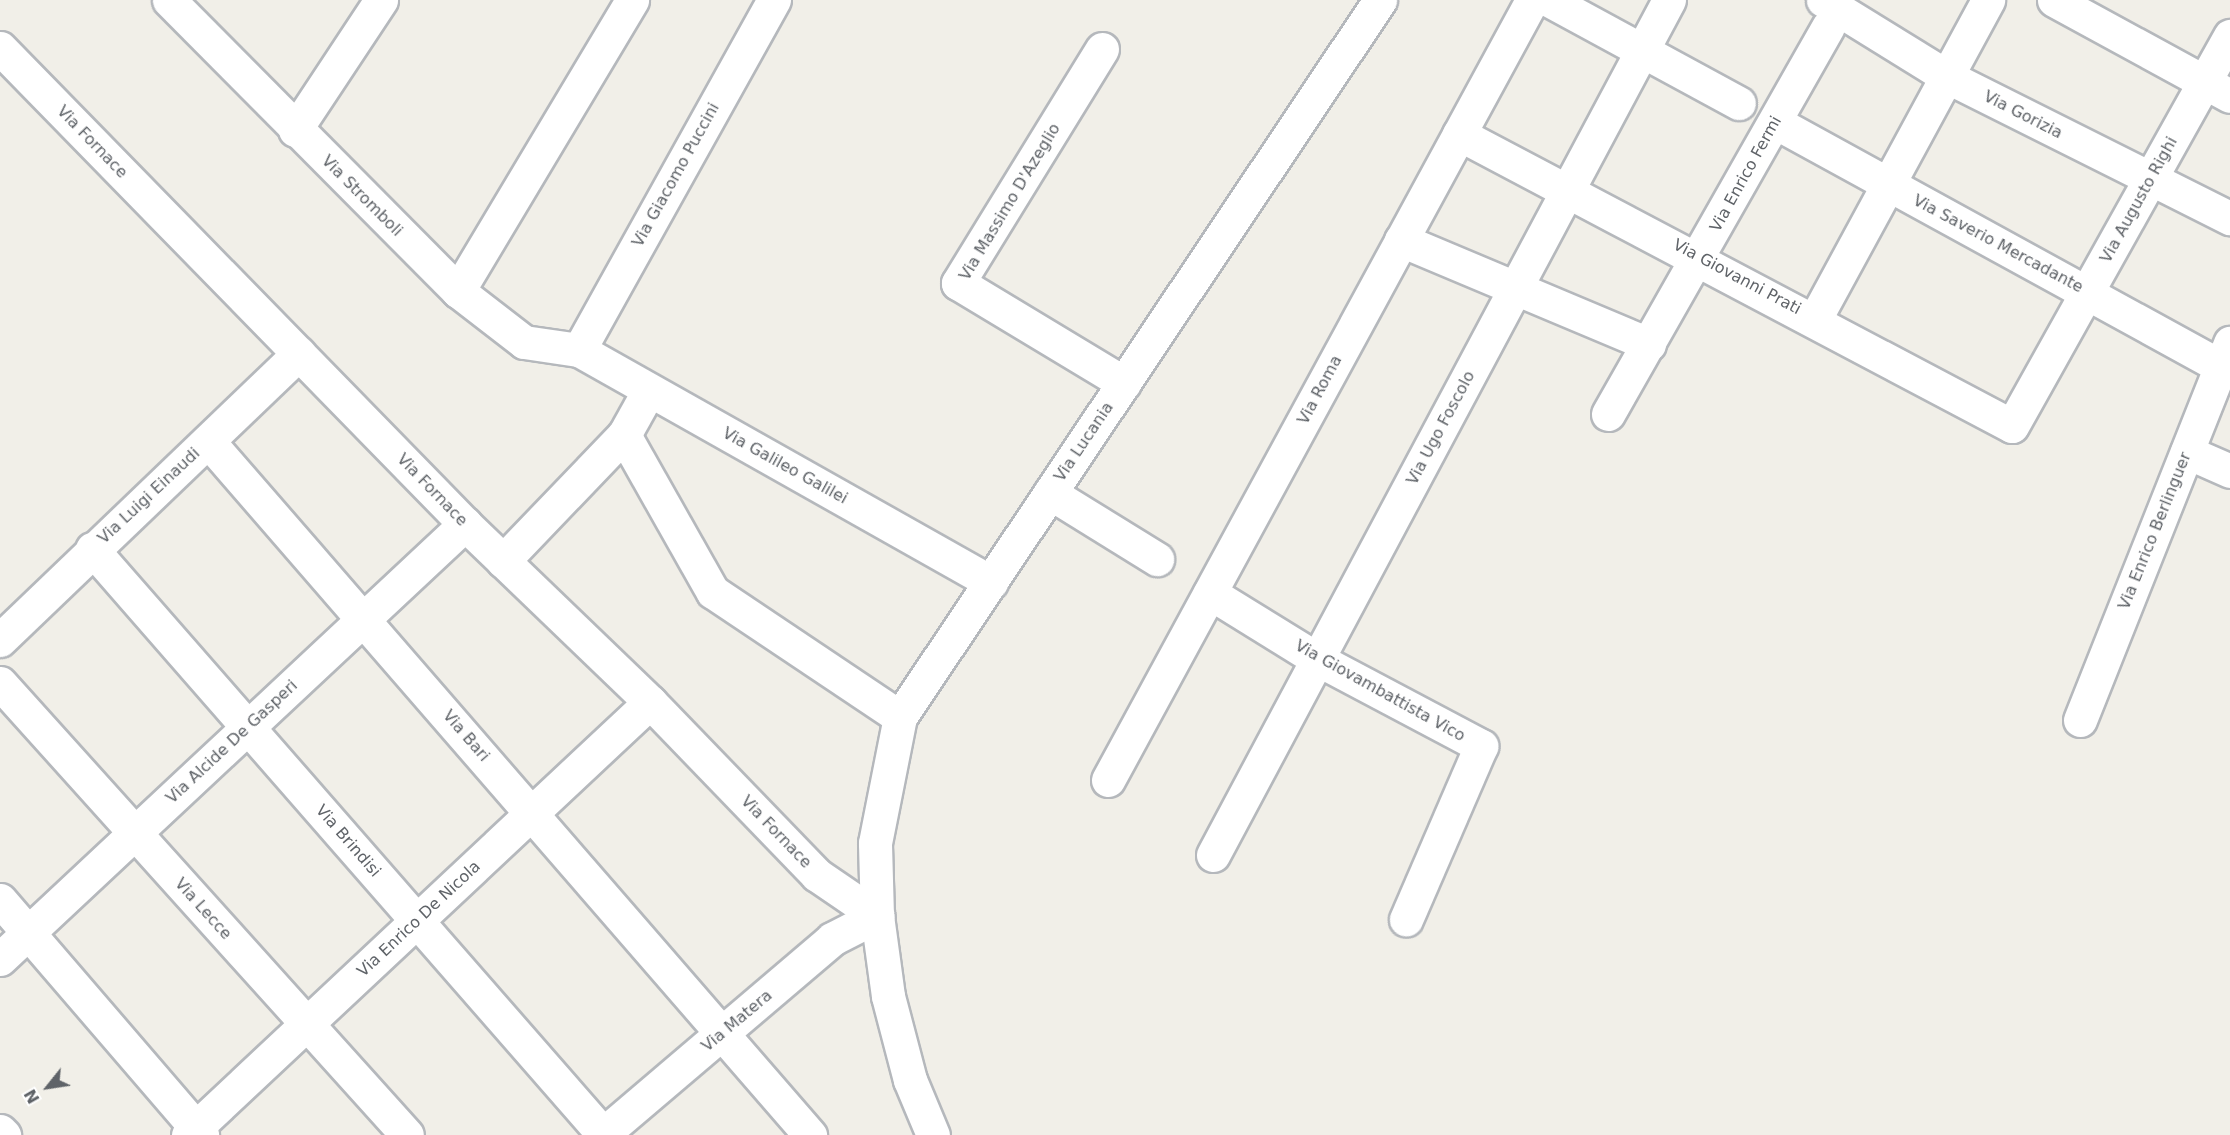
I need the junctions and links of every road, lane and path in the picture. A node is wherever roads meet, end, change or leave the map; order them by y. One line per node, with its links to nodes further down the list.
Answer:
1 (169, 0): 20 (street, Via Stromboli)
2 (381, 0): 20 (street)
3 (632, 0): 29 (street)
4 (774, 0): 33 (street, Via Giacomo Puccini)
5 (1380, 0): 36 (street, Via Lucania)
6 (1532, 0): 21 (street, Via Roma)
7 (1549, 0): 15 (street)
8 (1669, 0): 15 (street, Via Ugo Foscolo)
9 (1988, 0): 16 (street)
10 (2054, 0): 17 (street)
11 (1825, 13): 16 (street, Via Gorizia); 19 (street, Via Enrico Fermi)
12 (2230, 36): 17 (street, Via Augusto Righi)
13 (0, 48): 34 (street, Via Fornace)
14 (1102, 49): 36 (street, Via Massimo D'Azeglio)
15 (1642, 50): 18 (street); 24 (street, Via Ugo Foscolo)
16 (1947, 76): 22 (street, Via Gorizia); 23 (street)
17 (2217, 89): 22 (street, Via Augusto Righi)
18 (1739, 103)
19 (1775, 122): 23 (street, Via Saverio Mercadante); 27 (street, Via Enrico Fermi)
20 (296, 130): 29 (street, Via Stromboli)
21 (1459, 134): 24 (street, Via Giovanni Prati); 26 (street, Via Roma)
22 (2150, 180): 25 (street, Via Gorizia); 30 (street, Via Augusto Righi)
23 (1888, 185): 30 (street, Via Saverio Mercadante); 31 (street)
24 (1568, 190): 27 (street, Via Giovanni Prati); 28 (street, Via Ugo Foscolo)
25 (2230, 218)
26 (1401, 240): 28 (street); 50 (street, Via Roma)
27 (1699, 257): 31 (street, Via Giovanni Prati); 32 (street, Via Enrico Fermi)
28 (1515, 288): 32 (street); 53 (street, Via Ugo Foscolo)
29 (458, 291): 33 (street, Via Stromboli)
30 (2087, 292): 35 (street, Via Saverio Mercadante); 39 (street, Via Augusto Righi)
31 (1815, 319): 39 (street, Via Giovanni Prati)
32 (1649, 344): 38 (street, Via Enrico Fermi)
33 (579, 350): 37 (street, Via Galileo Galilei)
34 (299, 353): 41 (street, Via Luigi Einaudi); 45 (street, Via Fornace)
35 (2225, 355): 42 (street, Via Enrico Berlinguer)
36 (1124, 383): 44 (street, Via Lucania)
37 (649, 390): 40 (street); 49 (street, Via Galileo Galilei)
38 (1608, 414)
39 (2012, 426)
40 (624, 435): 48 (street); 56 (street)
41 (208, 441): 46 (street, Via Luigi Einaudi); 51 (street, Via Bari)
42 (2187, 452): 43 (street); 57 (street, Via Enrico Berlinguer)
43 (2230, 471)
44 (1050, 493): 47 (street); 49 (street, Via Lucania)
45 (465, 525): 48 (street, Via Fornace); 51 (street, Via Alcide De Gasperi)
46 (92, 549): 52 (street, Via Luigi Einaudi); 58 (street, Via Brindisi)
47 (1157, 559)
48 (503, 561): 55 (street, Via Fornace)
49 (991, 582): 56 (street, Via Lucania)
50 (1210, 592): 53 (street, Via Giovambattista Vico); 59 (street, Via Roma)
51 (364, 619): 58 (street, Via Alcide De Gasperi); 60 (street, Via Bari)
52 (0, 640)
53 (1317, 659): 62 (street, Via Ugo Foscolo); 65 (street, Via Giovambattista Vico)
54 (0, 683): 61 (street, Via Lecce)
55 (650, 702): 60 (street, Via Enrico De Nicola); 64 (street, Via Fornace)
56 (900, 717): 64 (street, Via Lucania)
57 (2080, 720)
58 (248, 727): 61 (street, Via Alcide De Gasperi); 66 (street, Via Brindisi)
59 (1108, 780)
60 (532, 813): 66 (street, Via Enrico De Nicola); 70 (street, Via Bari)
61 (135, 833): 67 (street, Via Alcide De Gasperi); 69 (street, Via Lecce)
62 (1213, 855)
63 (0, 900): 67 (street)
64 (877, 916): 70 (street, Via Matera); 77 (street, Via Lucania)
65 (1406, 919)
66 (417, 921): 69 (street, Via Enrico De Nicola); 75 (street, Via Brindisi)
67 (29, 932): 68 (street, Via Alcide De Gasperi); 72 (street)
68 (0, 959)
69 (307, 1024): 72 (street, Via Enrico De Nicola); 74 (street, Via Lecce)
70 (724, 1032): 75 (street, Via Matera); 76 (street, Via Bari)
71 (0, 1131): 73 (street)
72 (195, 1133)
73 (4, 1135)
74 (406, 1135)
75 (603, 1135)
76 (810, 1135)
77 (933, 1135)

